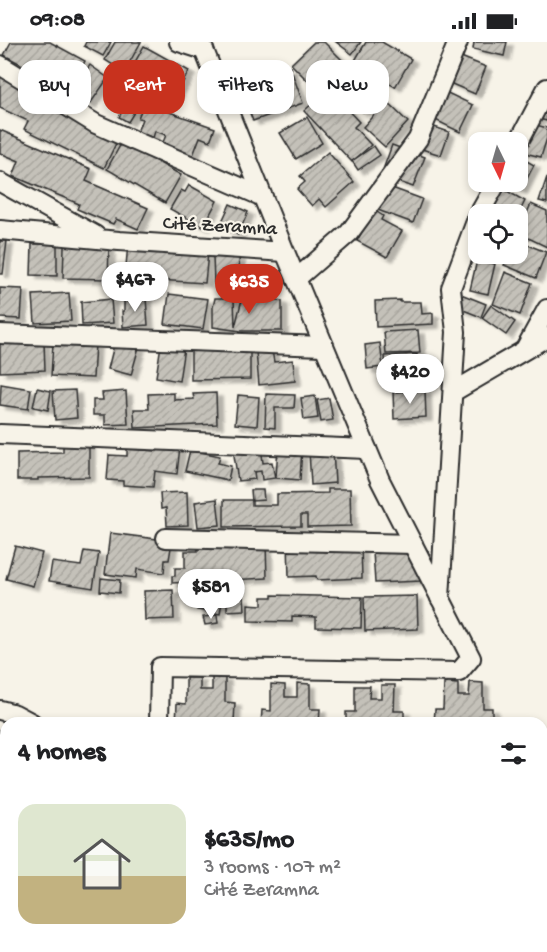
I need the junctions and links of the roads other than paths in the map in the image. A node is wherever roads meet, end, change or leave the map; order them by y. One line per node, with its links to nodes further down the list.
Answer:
1 (179, 42): 3 (street)
2 (458, 42): 13 (street)
3 (201, 46): 8 (street, Cité Zeramna)
4 (0, 65): 8 (street)
5 (547, 88): 6 (street)
6 (524, 132)
7 (0, 182): 10 (street)
8 (263, 197): 12 (street, Cité Zeramna)
9 (0, 230): 10 (street, Cité Zeramna)
10 (102, 239): 12 (street, Cité Zeramna)
11 (468, 244): 19 (street)
12 (285, 252): 13 (street)
13 (296, 279): 17 (street)
14 (547, 309): 18 (street)
15 (0, 334): 17 (street)
16 (547, 337): 18 (street)
17 (324, 346): 21 (street)
18 (525, 350): 19 (street)
19 (453, 392): 24 (street)
20 (0, 434): 21 (street)
21 (367, 449): 23 (street)
22 (166, 538): 23 (street)
23 (413, 544): 24 (street)
24 (440, 598): 27 (street)
25 (0, 710): 26 (street)
26 (15, 717)
27 (159, 717)

